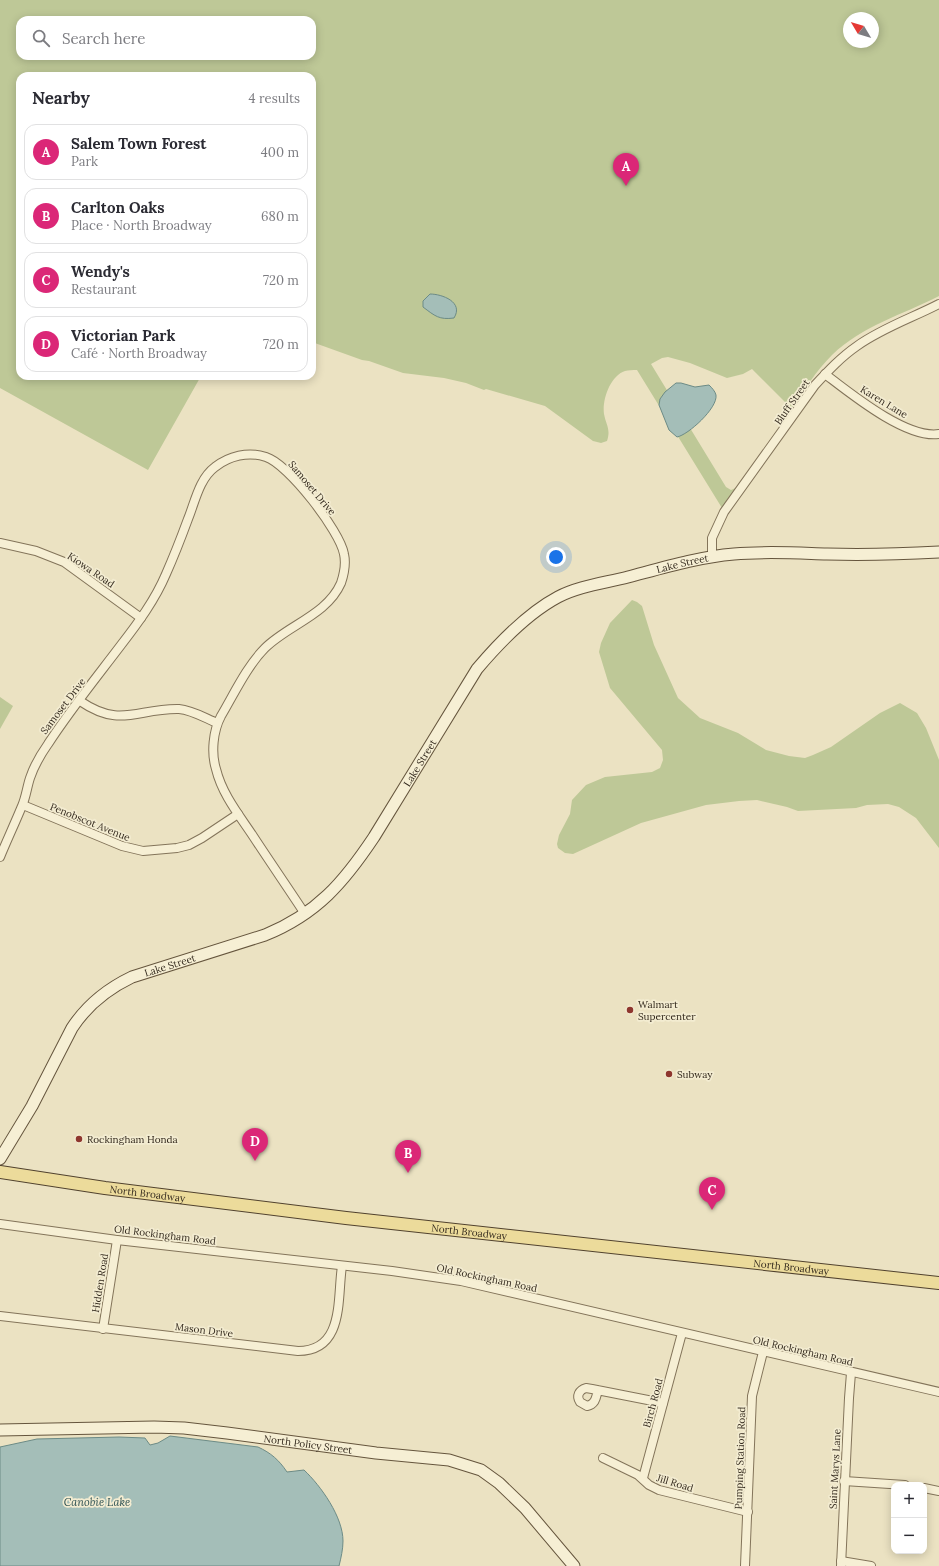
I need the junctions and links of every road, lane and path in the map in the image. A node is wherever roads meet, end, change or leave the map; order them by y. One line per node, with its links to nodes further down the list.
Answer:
1 (939, 304): 2 (street, Bluff Street)
2 (825, 374): 3 (street, Karen Lane); 6 (street, Bluff Street)
3 (939, 434)
4 (0, 543): 7 (street, Kiowa Road)
5 (939, 552): 6 (street, Lake Street)
6 (712, 557): 13 (street, Lake Street)
7 (141, 618): 8 (street, Samoset Drive); 9 (street, Samoset Drive)
8 (80, 701): 9 (street); 10 (street, Samoset Drive)
9 (217, 723): 11 (street, Samoset Drive)
10 (23, 805): 11 (street, Penobscot Avenue); 12 (street, Samoset Drive)
11 (238, 814): 13 (street, Samoset Drive)
12 (0, 857)
13 (305, 914): 14 (street, Lake Street)
14 (0, 1159)
15 (0, 1172): 19 (main road, North Broadway)
16 (0, 1224): 17 (street, Old Rockingham Road)
17 (117, 1240): 18 (street, Old Rockingham Road); 21 (street, Hidden Road)
18 (342, 1266): 21 (street, Mason Drive); 22 (street, Old Rockingham Road)
19 (939, 1283)
20 (0, 1316): 21 (street, Mason Drive)
21 (103, 1329)
22 (682, 1333): 23 (street, Old Rockingham Road); 27 (street, Birch Road)
23 (763, 1352): 24 (street, Old Rockingham Road); 35 (street, Pumping Station Road)
24 (851, 1372): 26 (street, Old Rockingham Road); 31 (street, Saint Marys Lane)
25 (598, 1390): 27 (street)
26 (939, 1392)
27 (663, 1403): 30 (street, Birch Road)
28 (0, 1430): 37 (street, North Policy Street)
29 (603, 1458): 30 (street, Jill Road)
30 (643, 1478): 35 (street, Jill Road)
31 (844, 1481): 32 (street); 36 (street, Saint Marys Lane)
32 (891, 1484)
33 (927, 1489): 34 (street)
34 (939, 1491)
35 (748, 1512): 38 (street, Pumping Station Road)
36 (841, 1564): 39 (street)
37 (574, 1566)
38 (745, 1566)
39 (871, 1566)

